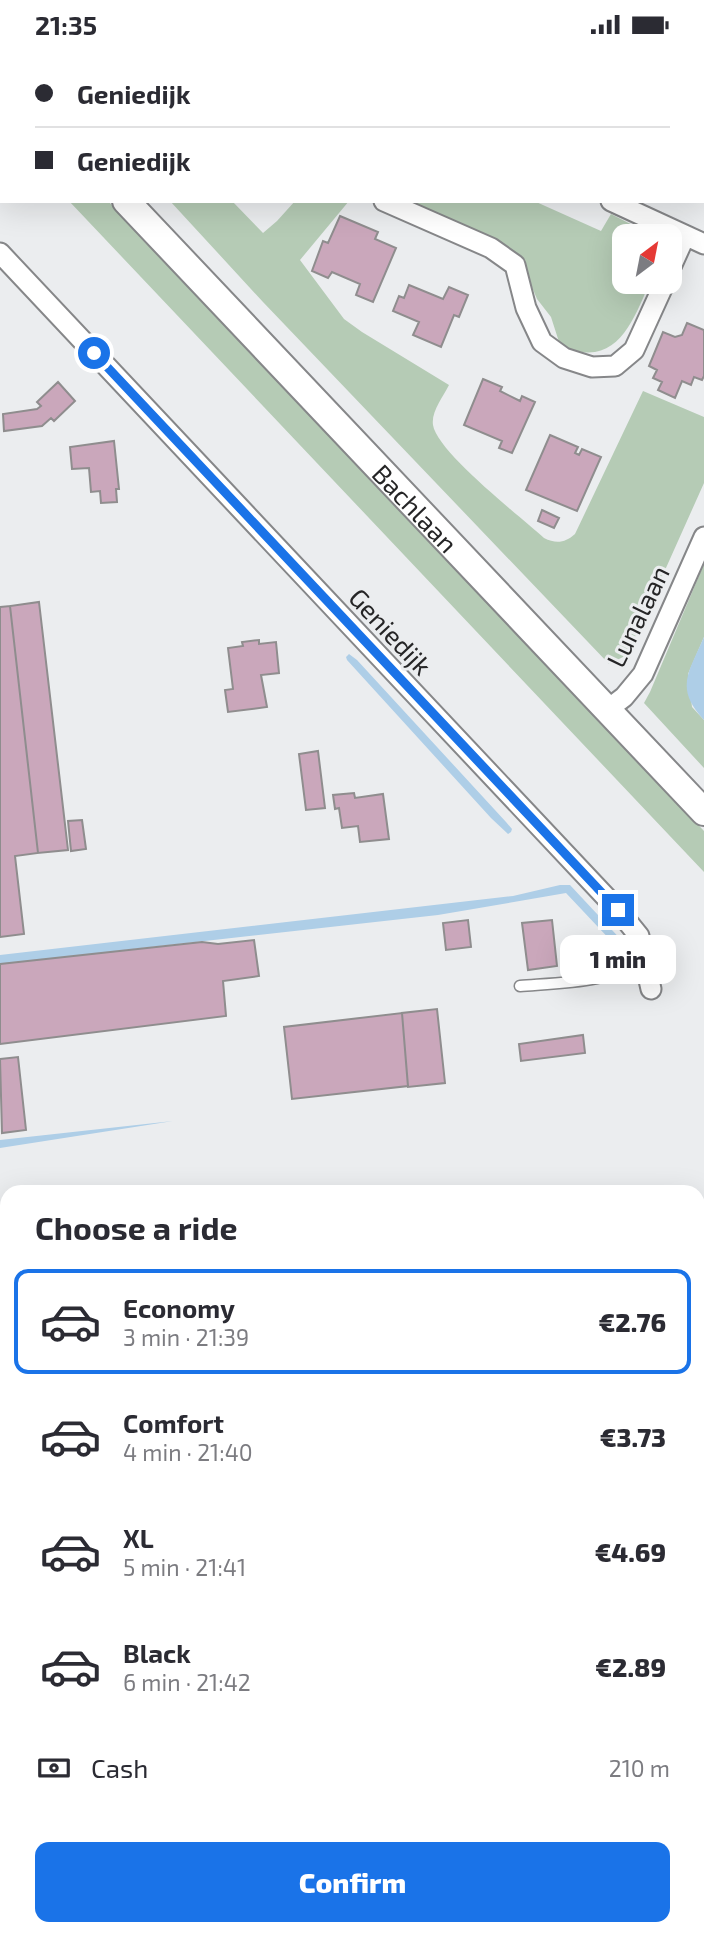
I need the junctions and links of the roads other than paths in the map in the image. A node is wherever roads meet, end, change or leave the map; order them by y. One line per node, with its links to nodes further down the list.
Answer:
1 (128, 203): 10 (main road, Bachlaan)
2 (389, 203): 8 (street)
3 (616, 203): 4 (street)
4 (685, 236): 5 (street); 6 (street)
5 (682, 243)
6 (704, 244)
7 (0, 253): 12 (street, Geniedijk)
8 (660, 294)
9 (704, 537): 10 (street, Lunalaan)
10 (607, 711): 11 (main road, Bachlaan)
11 (704, 813)
12 (643, 955): 13 (lane); 14 (street, Geniedijk)
13 (520, 986)
14 (651, 989)

